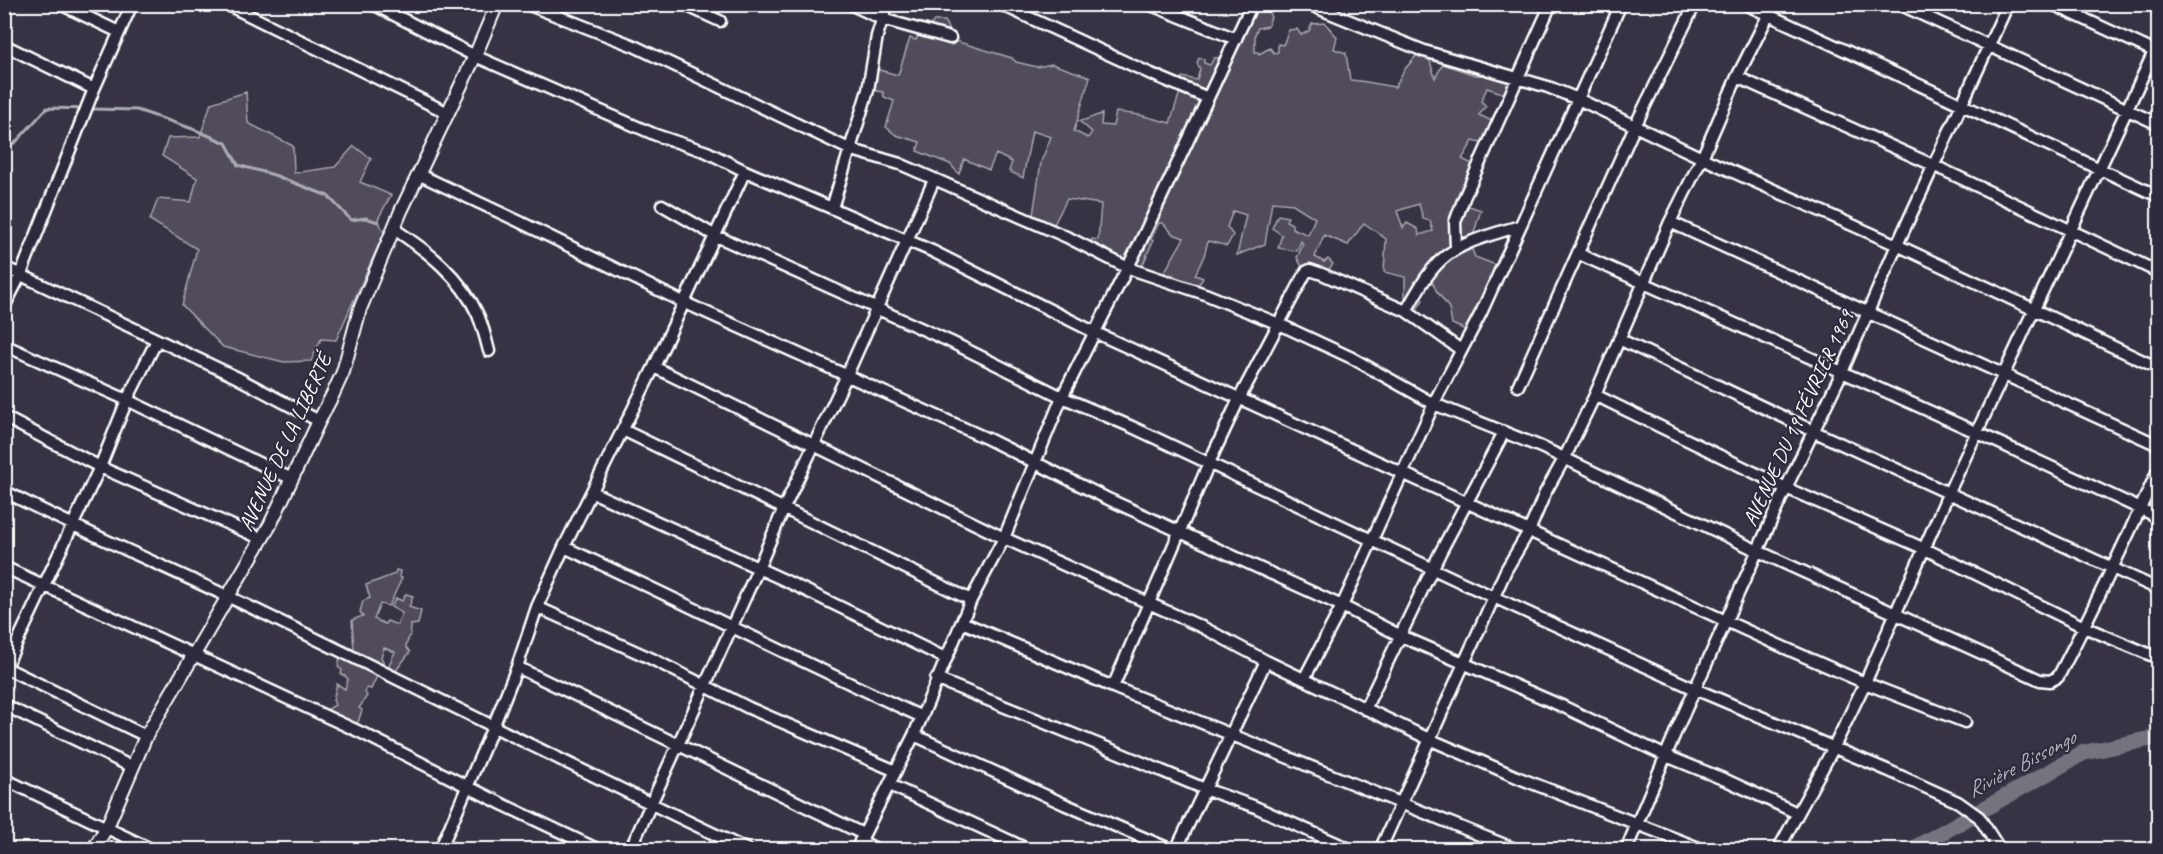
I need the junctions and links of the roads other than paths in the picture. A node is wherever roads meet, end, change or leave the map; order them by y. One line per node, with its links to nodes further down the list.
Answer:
1 (60, 4): 25 (street)
2 (132, 4): 25 (street)
3 (226, 4): 39 (street)
4 (373, 4): 31 (street)
5 (497, 4): 31 (street, AVENUE DE LA LIBERTÉ)
6 (527, 4): 42 (street)
7 (683, 4): 24 (street)
8 (850, 4): 23 (street)
9 (887, 4): 23 (street)
10 (1000, 4): 35 (street)
11 (1149, 4): 27 (street)
12 (1252, 4): 27 (street)
13 (1308, 4): 33 (street)
14 (1551, 4): 33 (street)
15 (1622, 4): 36 (street)
16 (1695, 4): 41 (street)
17 (1744, 4): 22 (street)
18 (1774, 4): 22 (street)
19 (1899, 4): 29 (street)
20 (2008, 4): 29 (street, AVENUE DU 19 FÉVRIER 1969)
21 (2052, 4): 30 (street)
22 (1769, 16): 32 (street); 37 (street)
23 (882, 19): 26 (street); 42 (street)
24 (720, 21)
25 (119, 32): 34 (street)
26 (950, 38)
27 (1236, 39): 35 (street)
28 (4, 45): 34 (street)
29 (1990, 45): 37 (street, AVENUE DU 19 FÉVRIER 1969); 38 (street)
30 (2158, 49): 38 (street)
31 (476, 56): 39 (street, AVENUE DE LA LIBERTÉ); 46 (street)
32 (1737, 77): 43 (street); 44 (street)
33 (1516, 78): 36 (street); 59 (street)
34 (94, 89): 64 (street)
35 (1208, 98): 62 (street)
36 (1578, 99): 41 (street); 53 (street)
37 (1962, 105): 44 (street, AVENUE DU 19 FÉVRIER 1969); 45 (street)
38 (2129, 109): 40 (street); 45 (street)
39 (448, 114): 47 (street, AVENUE DE LA LIBERTÉ)
40 (2158, 124)
41 (1635, 126): 43 (street); 60 (street)
42 (849, 149): 48 (street); 51 (street)
43 (1702, 158): 52 (street); 58 (street)
44 (1935, 166): 55 (street); 58 (street, AVENUE DU 19 FÉVRIER 1969)
45 (2101, 170): 49 (street); 55 (street)
46 (745, 171): 51 (street); 56 (street)
47 (418, 174): 54 (street, AVENUE DE LA LIBERTÉ); 66 (street)
48 (933, 180): 57 (street); 62 (street)
49 (2158, 196)
50 (662, 205): 56 (street)
51 (832, 208): 57 (street)
52 (1670, 222): 65 (street); 71 (street)
53 (1519, 226): 59 (street); 77 (street)
54 (394, 229): 78 (street); 91 (street, AVENUE DE LA LIBERTÉ)
55 (2070, 230): 63 (street); 69 (street)
56 (714, 235): 66 (street); 68 (street)
57 (908, 241): 68 (street); 73 (street)
58 (1897, 245): 69 (street); 71 (street, AVENUE DU 19 FÉVRIER 1969)
59 (1456, 248): 70 (street)
60 (1579, 254): 65 (street); 84 (street)
61 (4, 267): 64 (street)
62 (1128, 268): 72 (street); 73 (street)
63 (2158, 272)
64 (21, 274): 67 (street); 75 (street)
65 (1644, 282): 74 (street); 81 (street)
66 (683, 302): 79 (street); 83 (street)
67 (4, 307)
68 (877, 308): 83 (street); 86 (street)
69 (2034, 310): 80 (street); 82 (street)
70 (1406, 311): 72 (street); 77 (street)
71 (1868, 312): 81 (street, AVENUE DU 19 FÉVRIER 1969); 82 (street)
72 (1279, 324): 87 (street); 89 (street)
73 (1094, 332): 86 (street); 87 (street)
74 (1618, 339): 85 (street); 93 (street)
75 (157, 340): 88 (street); 91 (street)
76 (4, 345): 88 (street)
77 (1461, 350): 89 (street)
78 (489, 351)
79 (654, 367): 92 (street); 96 (street)
80 (2158, 368)
81 (1842, 372): 93 (street, AVENUE DU 19 FÉVRIER 1969); 95 (street)
82 (2003, 376): 95 (street); 97 (street)
83 (846, 377): 96 (street); 99 (street)
84 (1518, 386)
85 (1595, 395): 98 (street); 105 (street)
86 (1062, 397): 99 (street); 100 (street)
87 (1239, 399): 100 (street); 103 (street)
88 (127, 400): 101 (street); 104 (street)
89 (1434, 404): 94 (street); 103 (street)
90 (4, 417): 101 (street)
91 (319, 421): 104 (street, AVENUE DE LA LIBERTÉ)
92 (623, 430): 107 (street); 110 (street)
93 (1814, 431): 105 (street, AVENUE DU 19 FÉVRIER 1969); 108 (street)
94 (1504, 432): 98 (street); 109 (street)
95 (1978, 433): 108 (street); 111 (street)
96 (815, 444): 110 (street); 116 (street)
97 (2158, 445)
98 (1564, 459): 114 (street); 121 (street)
99 (1034, 462): 115 (street); 116 (street)
100 (1209, 463): 115 (street); 118 (street)
101 (100, 466): 113 (street); 117 (street)
102 (2158, 470): 111 (street)
103 (1403, 472): 109 (street); 118 (street)
104 (292, 478): 117 (street, AVENUE DE LA LIBERTÉ)
105 (1786, 488): 120 (street); 121 (street, AVENUE DU 19 FÉVRIER 1969)
106 (4, 491): 113 (street)
107 (592, 492): 119 (street); 124 (street)
108 (1950, 492): 120 (street); 123 (street)
109 (1467, 503): 114 (street); 125 (street)
110 (784, 508): 124 (street); 130 (street)
111 (2140, 509): 112 (street); 123 (street)
112 (2158, 517)
113 (71, 526): 126 (street); 128 (street)
114 (1530, 531): 129 (street); 135 (street)
115 (1179, 533): 131 (street); 132 (street)
116 (1004, 538): 130 (street); 131 (street)
117 (262, 539): 128 (street, AVENUE DE LA LIBERTÉ)
118 (1371, 539): 125 (street); 132 (street)
119 (564, 548): 133 (street); 137 (street)
120 (1925, 549): 134 (street); 138 (street)
121 (1758, 550): 134 (street); 135 (street, AVENUE DU 19 FÉVRIER 1969)
122 (4, 567): 126 (street)
123 (2110, 568): 127 (street); 138 (street)
124 (758, 569): 137 (street); 141 (street)
125 (1433, 569): 129 (street); 139 (street)
126 (43, 585): 140 (street); 146 (street)
127 (2158, 589)
128 (229, 596): 140 (street, AVENUE DE LA LIBERTÉ); 157 (street)
129 (1494, 597): 144 (street); 152 (street)
130 (971, 600): 136 (street)
131 (1148, 603): 143 (street); 151 (street)
132 (1342, 606): 139 (street); 148 (street)
133 (537, 607): 145 (street); 150 (street)
134 (1894, 613): 138 (street); 149 (street)
135 (1725, 621): 149 (street); 152 (street, AVENUE DU 19 FÉVRIER 1969)
136 (962, 622): 141 (street); 151 (street)
137 (732, 627): 150 (street); 155 (street)
138 (2084, 627): 142 (street)
139 (1401, 636): 144 (street); 154 (street)
140 (194, 654): 160 (street, AVENUE DE LA LIBERTÉ); 169 (street)
141 (945, 658): 147 (street)
142 (2158, 658)
143 (1266, 661): 148 (street); 159 (street)
144 (1465, 663): 161 (street); 164 (street)
145 (517, 667): 157 (street); 162 (street)
146 (5, 668): 160 (street)
147 (936, 679): 155 (street); 170 (street)
148 (1304, 679): 154 (street)
149 (1865, 683): 156 (street); 163 (street)
150 (705, 685): 162 (street); 166 (street)
151 (1113, 687): 159 (street)
152 (1695, 689): 163 (street); 164 (street, AVENUE DU 19 FÉVRIER 1969)
153 (4, 705): 165 (street)
154 (1365, 709): 161 (street)
155 (922, 717): 158 (street)
156 (1965, 722)
157 (493, 727): 169 (street); 172 (street)
158 (914, 735): 166 (street); 185 (street)
159 (1230, 735): 170 (street); 171 (street)
160 (146, 736): 165 (street, AVENUE DE LA LIBERTÉ)
161 (1429, 739): 171 (street); 174 (street)
162 (678, 744): 172 (street); 176 (street)
163 (1834, 747): 173 (street); 192 (street)
164 (1664, 755): 173 (street); 174 (street, AVENUE DU 19 FÉVRIER 1969)
165 (132, 767): 175 (street, AVENUE DE LA LIBERTÉ)
166 (896, 771): 168 (street)
167 (4, 779): 175 (street)
168 (890, 784): 176 (street); 184 (street)
169 (467, 786): 179 (street); 180 (street)
170 (1205, 789): 185 (street); 186 (street)
171 (1400, 802): 187 (street); 188 (street)
172 (652, 805): 181 (street); 182 (street)
173 (1797, 813): 191 (street)
174 (1637, 824): 189 (street, AVENUE DU 19 FÉVRIER 1969); 190 (street)
175 (107, 827): 177 (street, AVENUE DE LA LIBERTÉ); 178 (street)
176 (860, 841): 183 (street)
177 (93, 849)
178 (153, 849)
179 (440, 849)
180 (599, 849)
181 (630, 849)
182 (748, 849)
183 (878, 849)
184 (1029, 849)
185 (1174, 849)
186 (1352, 849)
187 (1380, 849)
188 (1517, 849)
189 (1626, 849)
190 (1704, 849)
191 (1778, 849)
192 (2000, 849)

